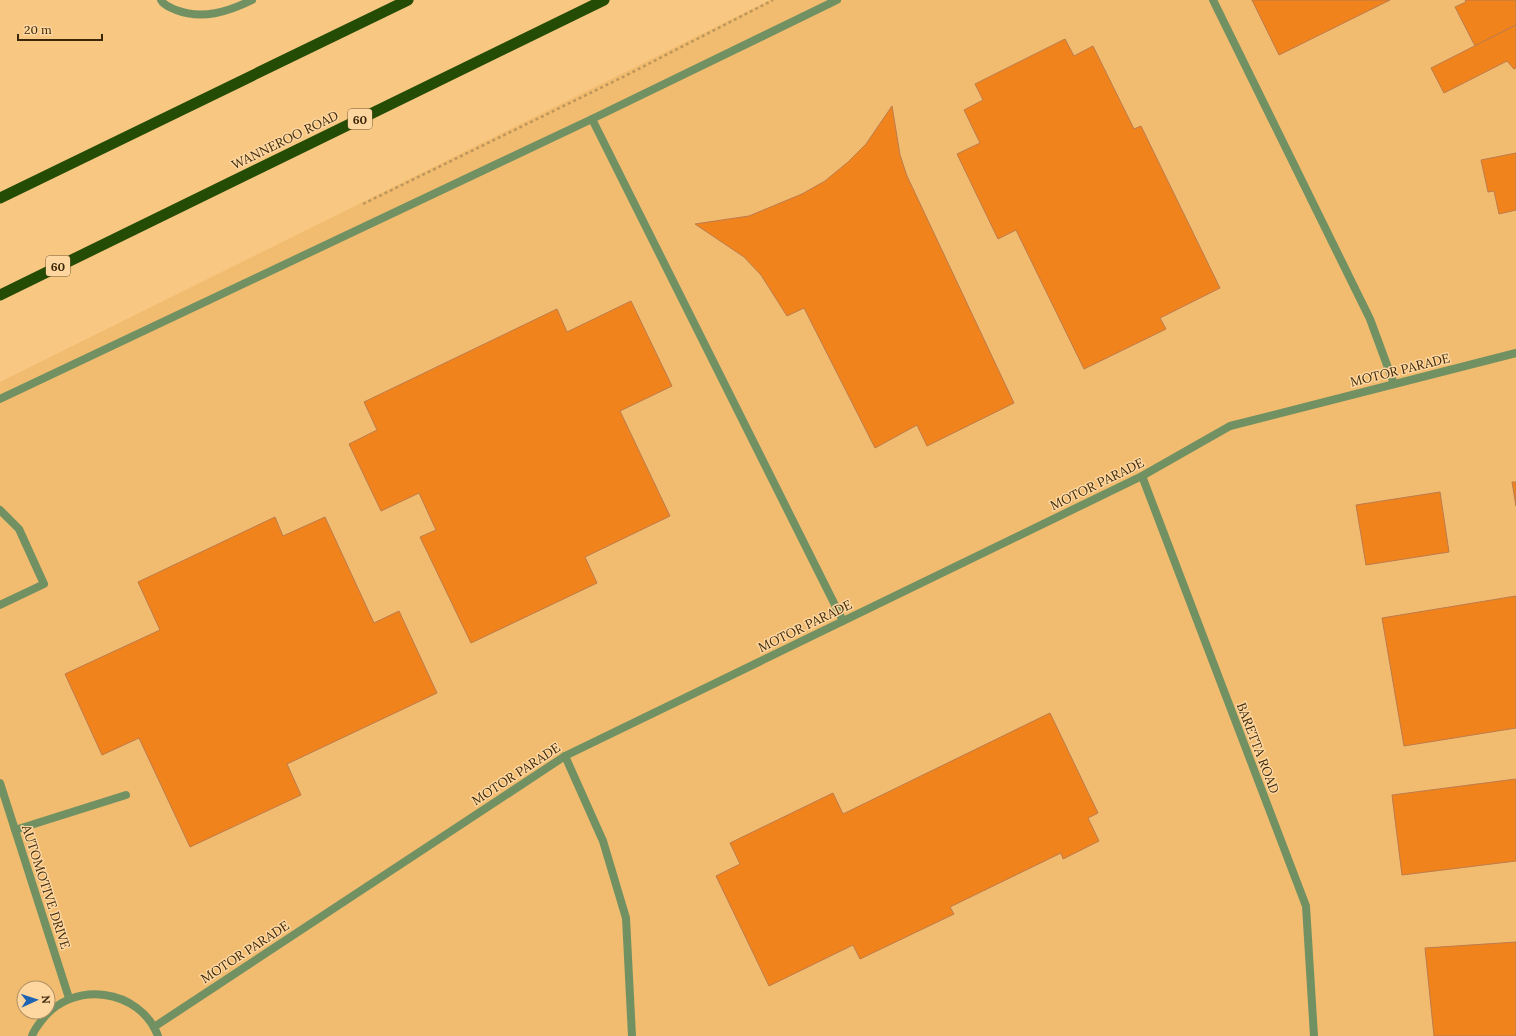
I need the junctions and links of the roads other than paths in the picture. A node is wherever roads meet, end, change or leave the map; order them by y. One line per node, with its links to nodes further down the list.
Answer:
1 (161, 0): 2 (street)
2 (252, 0)
3 (408, 0): 8 (highway)
4 (604, 0): 9 (highway, WANNEROO ROAD / 60)
5 (837, 0): 7 (street)
6 (1213, 0): 11 (street)
7 (592, 119): 12 (street); 16 (street)
8 (0, 198)
9 (0, 295)
10 (1516, 353): 11 (street, MOTOR PARADE)
11 (1394, 384): 13 (street, MOTOR PARADE)
12 (0, 399)
13 (1142, 476): 16 (street, MOTOR PARADE); 26 (street, BARETTA ROAD)
14 (0, 510): 15 (street)
15 (0, 605)
16 (843, 621): 17 (street, MOTOR PARADE)
17 (565, 756): 22 (street, MOTOR PARADE); 25 (street)
18 (0, 783): 20 (street, AUTOMOTIVE DRIVE)
19 (126, 795): 20 (street)
20 (15, 830): 21 (street, AUTOMOTIVE DRIVE)
21 (69, 998): 22 (street); 23 (street)
22 (154, 1026): 24 (street)
23 (32, 1036)
24 (158, 1036)
25 (632, 1036)
26 (1314, 1036)

